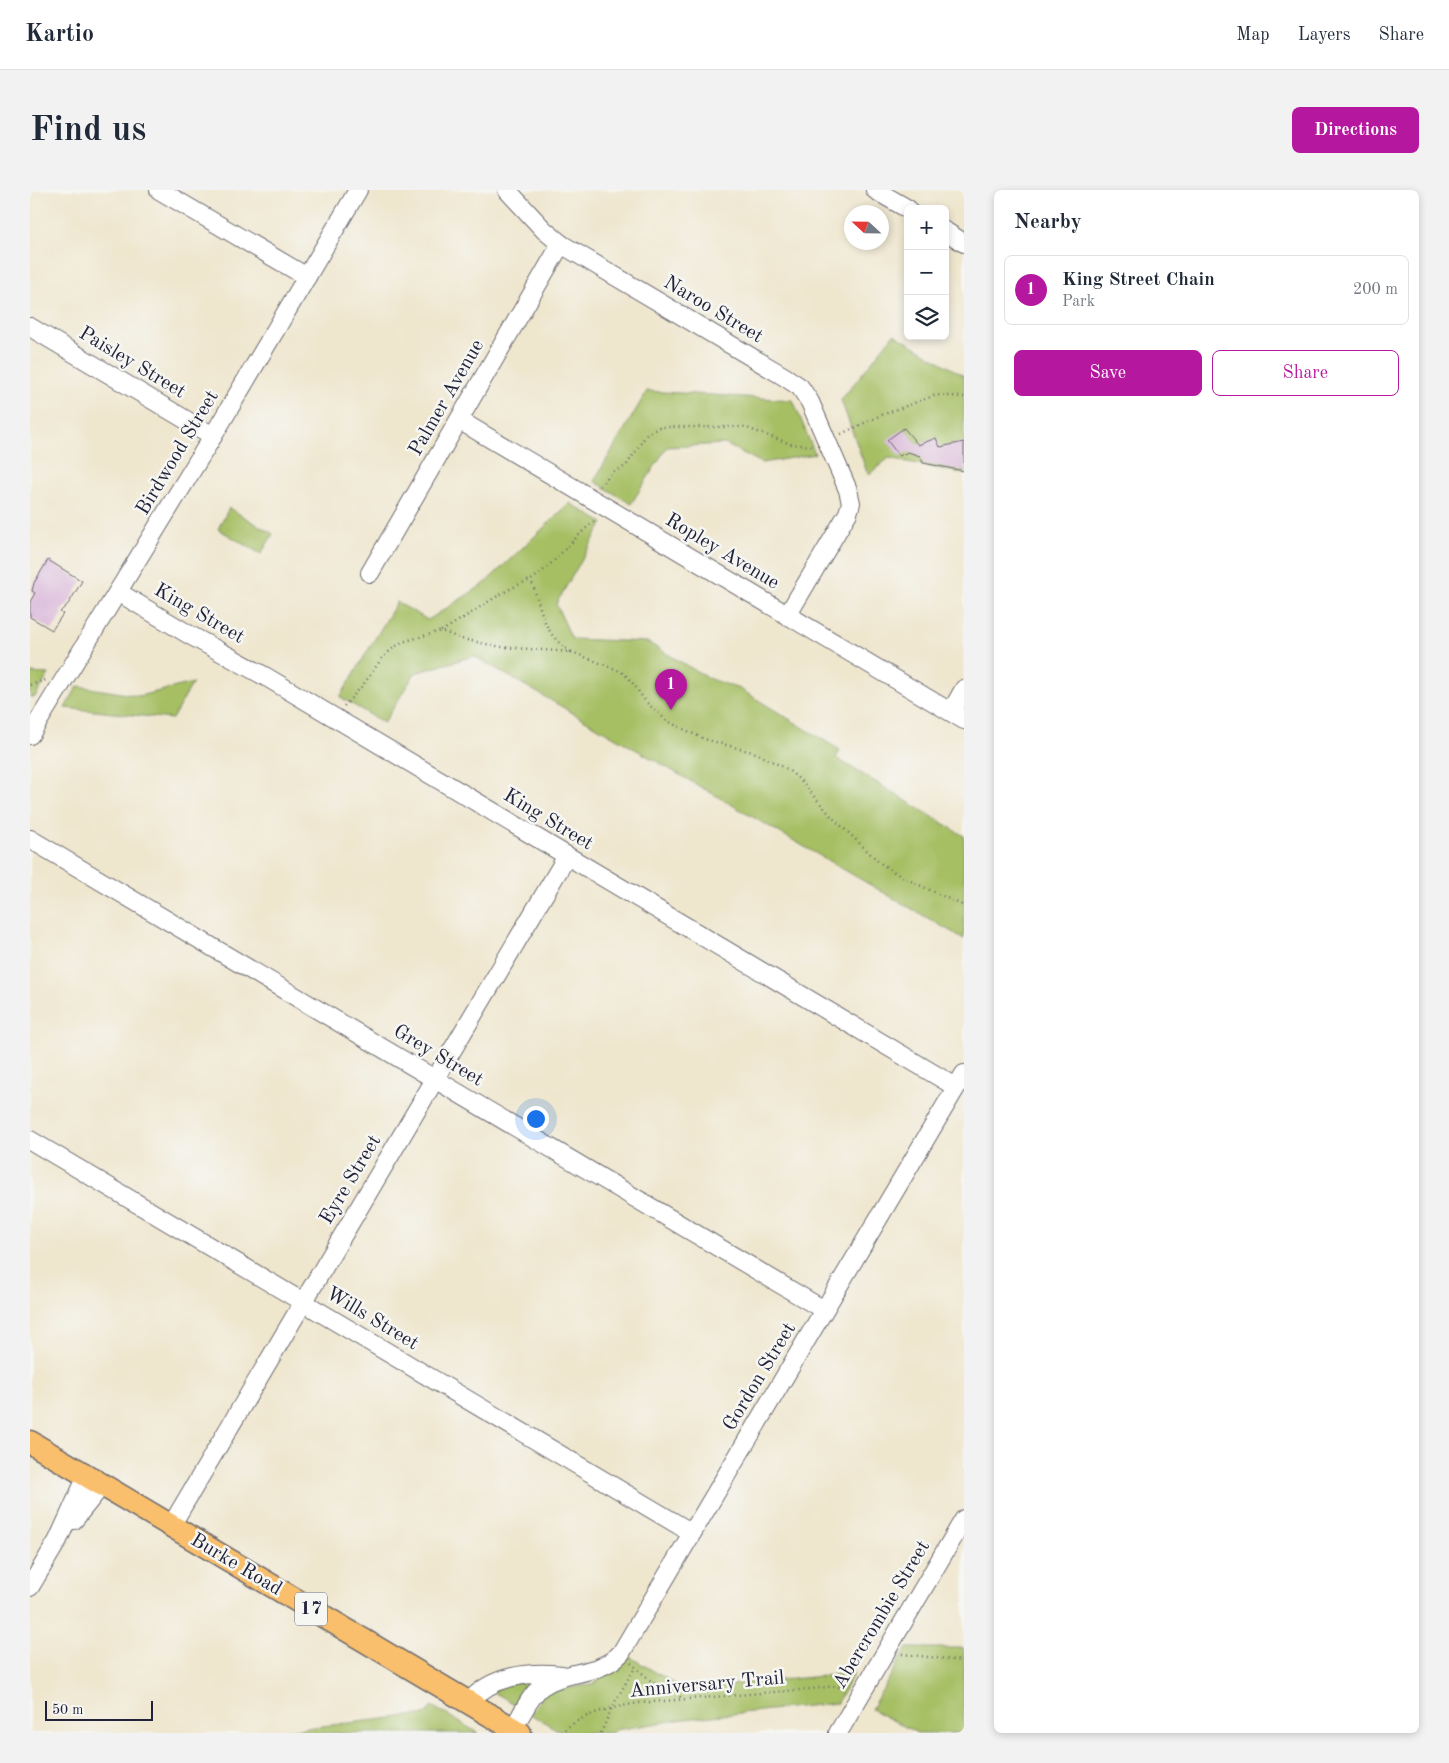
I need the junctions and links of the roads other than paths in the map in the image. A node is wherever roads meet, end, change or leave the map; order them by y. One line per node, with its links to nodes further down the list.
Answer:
1 (159, 190): 9 (street)
2 (358, 190): 9 (street, Birdwood Street)
3 (507, 190): 8 (street, Naroo Street)
4 (876, 190): 5 (street)
5 (904, 207)
6 (949, 234): 7 (street)
7 (964, 243)
8 (561, 244): 11 (street, Palmer Avenue); 15 (street, Naroo Street)
9 (306, 277): 12 (street, Birdwood Street)
10 (30, 328): 12 (street, Paisley Street)
11 (459, 420): 13 (street, Palmer Avenue); 15 (street, Ropley Avenue)
12 (213, 436): 14 (street, Birdwood Street)
13 (370, 574)
14 (118, 592): 18 (street, Birdwood Street); 20 (street, King Street)
15 (787, 616): 17 (street, Ropley Avenue)
16 (964, 689): 17 (street)
17 (957, 716)
18 (30, 735)
19 (30, 839): 21 (street, Grey Street)
20 (567, 856): 21 (street, Eyre Street); 22 (street, King Street)
21 (435, 1080): 24 (street, Eyre Street); 25 (street, Grey Street)
22 (960, 1080): 25 (street, Gordon Street)
23 (30, 1140): 24 (street, Wills Street)
24 (302, 1302): 29 (street, Eyre Street); 30 (street, Wills Street)
25 (824, 1310): 30 (street, Gordon Street)
26 (30, 1442): 27 (main road, Burke Road / 17)
27 (94, 1480): 29 (main road, Burke Road / 17); 31 (street)
28 (964, 1520): 35 (street, Abercrombie Street)
29 (171, 1526): 33 (main road, Burke Road / 17)
30 (692, 1533): 32 (street, Gordon Street)
31 (30, 1587)
32 (572, 1676): 33 (street, Gordon Street); 34 (street, Gordon Street)
33 (469, 1702): 34 (main road, Burke Road / 17)
34 (517, 1731)
35 (838, 1733)

